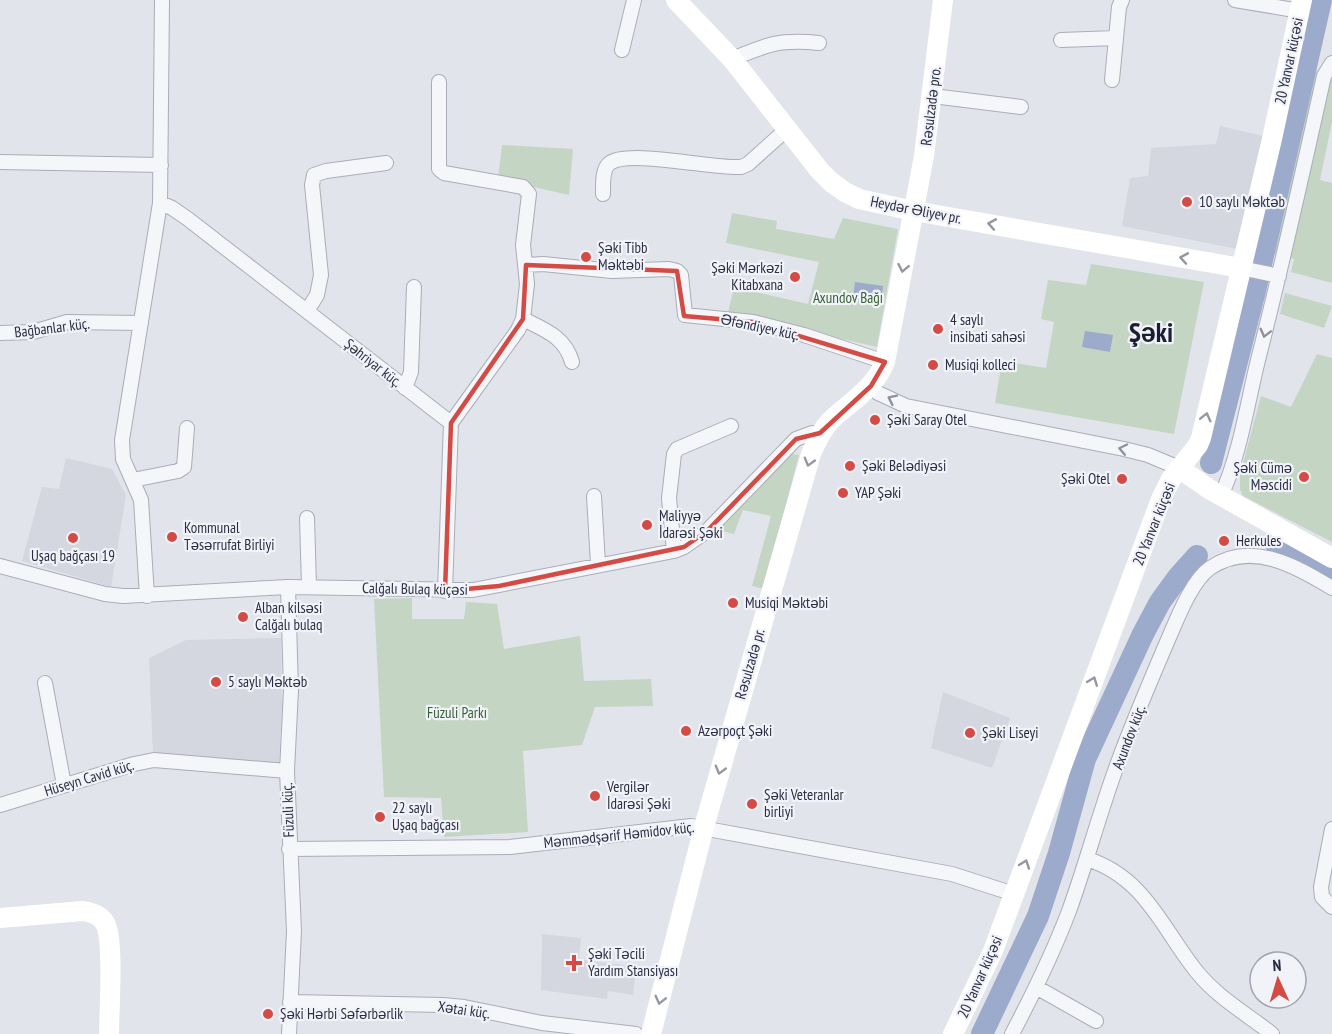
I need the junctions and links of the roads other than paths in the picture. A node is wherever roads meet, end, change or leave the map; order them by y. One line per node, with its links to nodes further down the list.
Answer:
1 (162, 0): 21 (street)
2 (634, 0): 11 (street)
3 (676, 0): 12 (main road, Heydər Əliyev pr.)
4 (943, 0): 16 (main road, Rəsulzadə pro.)
5 (1122, 0): 8 (street)
6 (1235, 0): 7 (street)
7 (1301, 5): 26 (main road, 20 Yanvar küçəsi)
8 (1116, 38): 9 (street); 14 (street)
9 (1060, 40)
10 (819, 43): 12 (street)
11 (622, 50)
12 (732, 58): 18 (main road, Heydər Əliyev pr.)
13 (1332, 63): 27 (street)
14 (1112, 80)
15 (439, 82): 25 (street)
16 (933, 96): 17 (street); 24 (main road, Rəsulzadə pro.)
17 (1021, 107)
18 (787, 129): 22 (street); 24 (main road, Heydər Əliyev pr.)
19 (0, 162): 21 (street)
20 (386, 163): 29 (street)
21 (161, 165): 23 (street)
22 (603, 194)
23 (160, 203): 29 (street, Şəhriyar küç.); 31 (street)
24 (914, 211): 26 (main road, Heydər Əliyev pr., one-way to 24); 34 (main road, Rəsulzadə pro., one-way to 34)
25 (526, 265): 30 (street); 34 (street, Əfəndiyev küç.)
26 (1246, 269): 27 (street); 41 (main road, 20 Yanvar küçəsi, one-way to 26)
27 (1274, 275): 44 (street, one-way to 44)
28 (414, 287): 36 (street)
29 (307, 311): 36 (street, Şəhriyar küç.)
30 (523, 319): 33 (street); 37 (street)
31 (141, 323): 32 (street, Bağbanlar küç.); 42 (street)
32 (0, 333)
33 (572, 362)
34 (885, 362): 35 (main road, Rəsulzadə pr.)
35 (871, 386): 40 (main road, Rəsulzadə pr.); 41 (street, one-way to 35)
36 (405, 388): 37 (street, Şəhriyar küç.)
37 (451, 423): 53 (street)
38 (731, 426): 46 (street)
39 (187, 429): 42 (street)
40 (820, 433): 46 (street, Calğalı Bulaq küçəsi); 59 (main road, Rəsulzadə pr., one-way to 59)
41 (1179, 468): 44 (main road); 63 (main road, 20 Yanvar küçəsi, one-way to 41)
42 (133, 480): 54 (street)
43 (594, 496): 48 (street)
44 (1221, 496): 47 (main road)
45 (306, 518): 51 (street)
46 (674, 551): 48 (street, Calğalı Bulaq küçəsi)
47 (1332, 558)
48 (598, 564): 53 (street, Calğalı Bulaq küçəsi)
49 (0, 566): 54 (street, Calğalı Bulaq küçəsi)
50 (288, 586): 51 (street, Calğalı Bulaq küçəsi); 54 (street, Calğalı Bulaq küçəsi); 56 (street, Füzuli küç.)
51 (309, 587): 53 (street, Calğalı Bulaq küçəsi)
52 (1332, 588): 62 (street, Axundov küç.)
53 (445, 591)
54 (147, 596)
55 (45, 683): 57 (street)
56 (287, 771): 57 (street, Hüseyn Cavid küç.); 61 (street, Füzuli küç.)
57 (64, 786): 58 (street, Hüseyn Cavid küç.)
58 (0, 805)
59 (704, 826): 61 (street, Məmmədşərif Həmidov küç.); 63 (street, Məmmədşərif Həmidov küç.); 72 (main road, Rəsulzadə pr., one-way to 72)
60 (1332, 829): 64 (street)
61 (289, 849): 67 (street, Füzuli küç.)
62 (1087, 859): 66 (street, Axundov küç.); 75 (street)
63 (1014, 894): 73 (main road, 20 Yanvar küçəsi)
64 (1332, 907)
65 (0, 918): 69 (main road)
66 (1036, 987): 68 (street); 74 (street, Axundov küç.)
67 (290, 1002): 70 (street, Füzuli küç.); 71 (street, Xətai küç.)
68 (1096, 1021)
69 (109, 1034)
70 (289, 1034)
71 (636, 1034)
72 (651, 1034)
73 (953, 1034)
74 (1012, 1034)
75 (1272, 1034)

